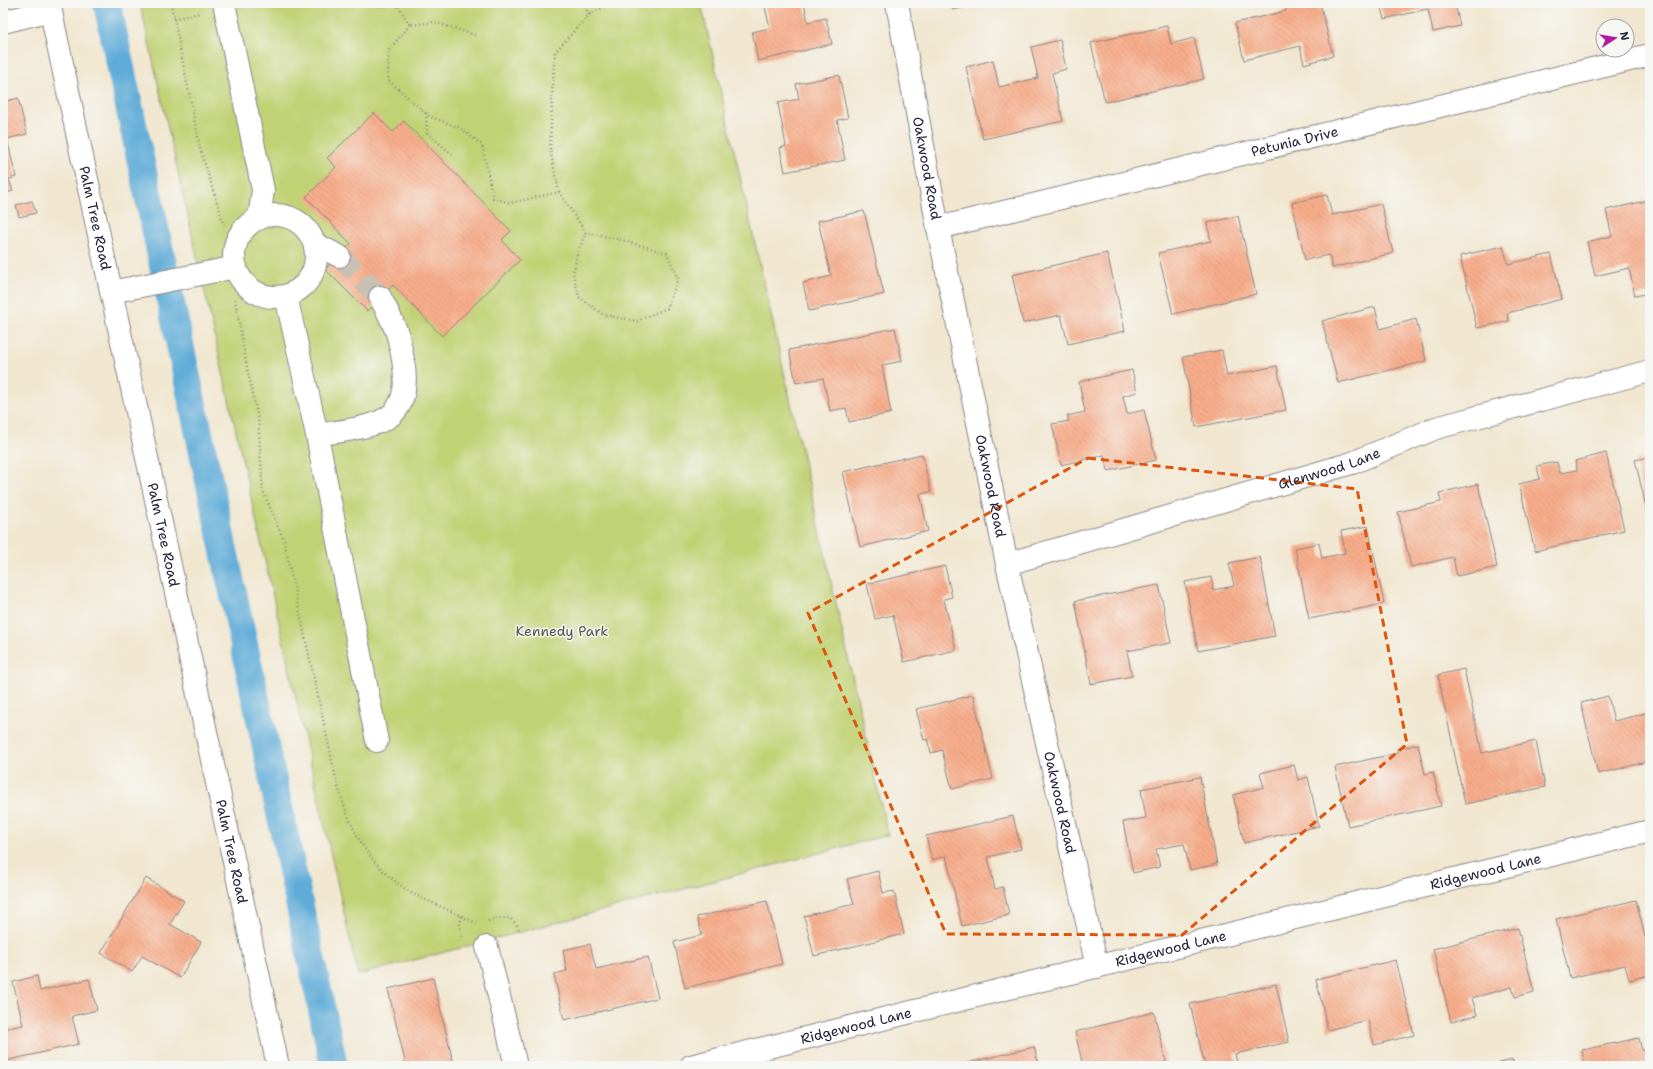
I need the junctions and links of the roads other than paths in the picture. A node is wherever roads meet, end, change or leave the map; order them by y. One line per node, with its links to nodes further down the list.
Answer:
1 (224, 3): 6 (street)
2 (897, 3): 7 (street, Oakwood Road)
3 (50, 7): 4 (street); 11 (street, Palm Tree Road)
4 (3, 22)
5 (1650, 55): 7 (street, Petunia Drive)
6 (259, 218): 8 (street); 10 (street)
7 (938, 228): 16 (street, Oakwood Road)
8 (315, 244): 9 (street); 12 (street)
9 (339, 256)
10 (228, 269): 11 (street); 12 (street)
11 (121, 290): 21 (street, Palm Tree Road)
12 (286, 296): 15 (street)
13 (380, 297): 15 (street)
14 (1650, 371): 16 (street, Glenwood Lane)
15 (316, 435): 17 (street)
16 (1008, 564): 20 (street, Oakwood Road)
17 (377, 740)
18 (1650, 831): 20 (street, Ridgewood Lane)
19 (487, 947): 22 (street)
20 (1097, 967): 23 (street, Ridgewood Lane)
21 (278, 1066)
22 (516, 1066)
23 (691, 1066)

